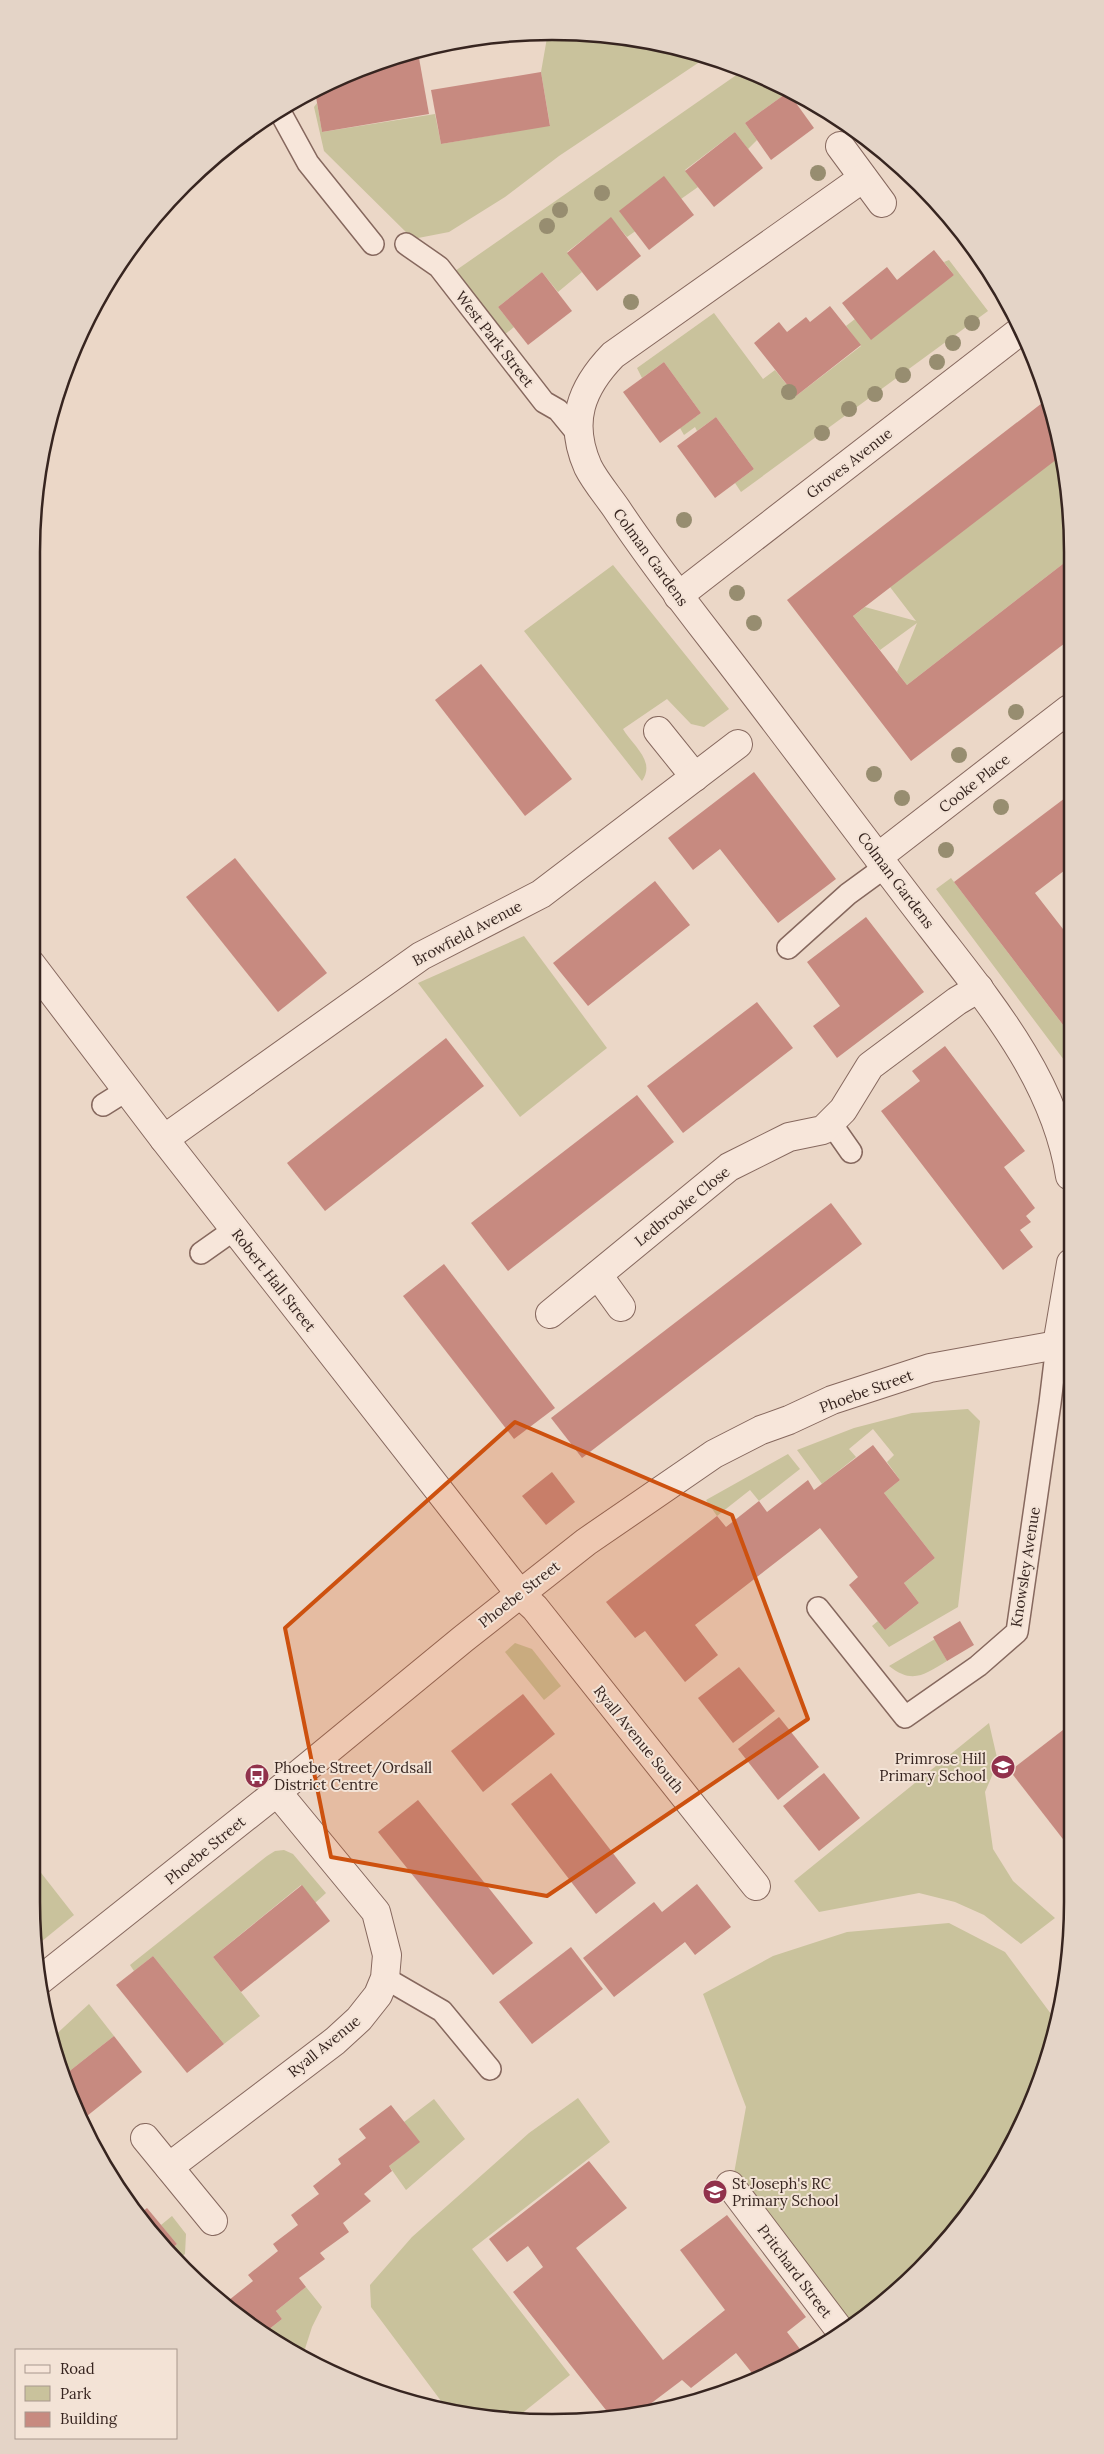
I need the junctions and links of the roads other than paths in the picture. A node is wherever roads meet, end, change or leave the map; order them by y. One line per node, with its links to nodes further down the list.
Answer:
1 (283, 117): 5 (lane)
2 (840, 146): 3 (street)
3 (863, 178): 4 (street); 8 (street, Colman Gardens)
4 (882, 203)
5 (373, 244)
6 (406, 244): 8 (lane, West Park Street)
7 (1015, 334): 9 (street, Groves Avenue)
8 (581, 438): 9 (street, Colman Gardens)
9 (678, 596): 14 (street, Colman Gardens)
10 (1064, 713): 14 (street, Cooke Place)
11 (658, 731): 13 (street)
12 (738, 744): 13 (street, Browfield Avenue)
13 (695, 777): 21 (street, Browfield Avenue)
14 (881, 862): 15 (lane); 17 (street, Colman Gardens)
15 (788, 948)
16 (40, 976): 18 (street, Robert Hall Street)
17 (978, 988): 20 (street, Ledbrooke Close); 22 (street)
18 (128, 1090): 19 (lane); 21 (street, Robert Hall Street)
19 (103, 1104)
20 (830, 1122): 23 (lane); 26 (street, Ledbrooke Close)
21 (164, 1139): 24 (street, Robert Hall Street)
22 (1064, 1145)
23 (851, 1152)
24 (235, 1229): 25 (lane); 30 (street, Robert Hall Street)
25 (200, 1253)
26 (598, 1275): 27 (street); 28 (street, Ledbrooke Close)
27 (621, 1307)
28 (550, 1314)
29 (1064, 1347): 30 (street, Phoebe Street); 31 (lane, Knowsley Avenue)
30 (520, 1594): 32 (street, Phoebe Street); 33 (street, Ryall Avenue South)
31 (818, 1608)
32 (277, 1792): 34 (street, Phoebe Street); 35 (street, Ryall Avenue)
33 (756, 1886)
34 (45, 1976)
35 (385, 1978): 36 (lane); 38 (street, Ryall Avenue)
36 (490, 2069)
37 (145, 2138): 38 (street)
38 (168, 2167): 40 (street)
39 (730, 2185): 41 (street, Pritchard Street)
40 (214, 2221)
41 (837, 2327)

